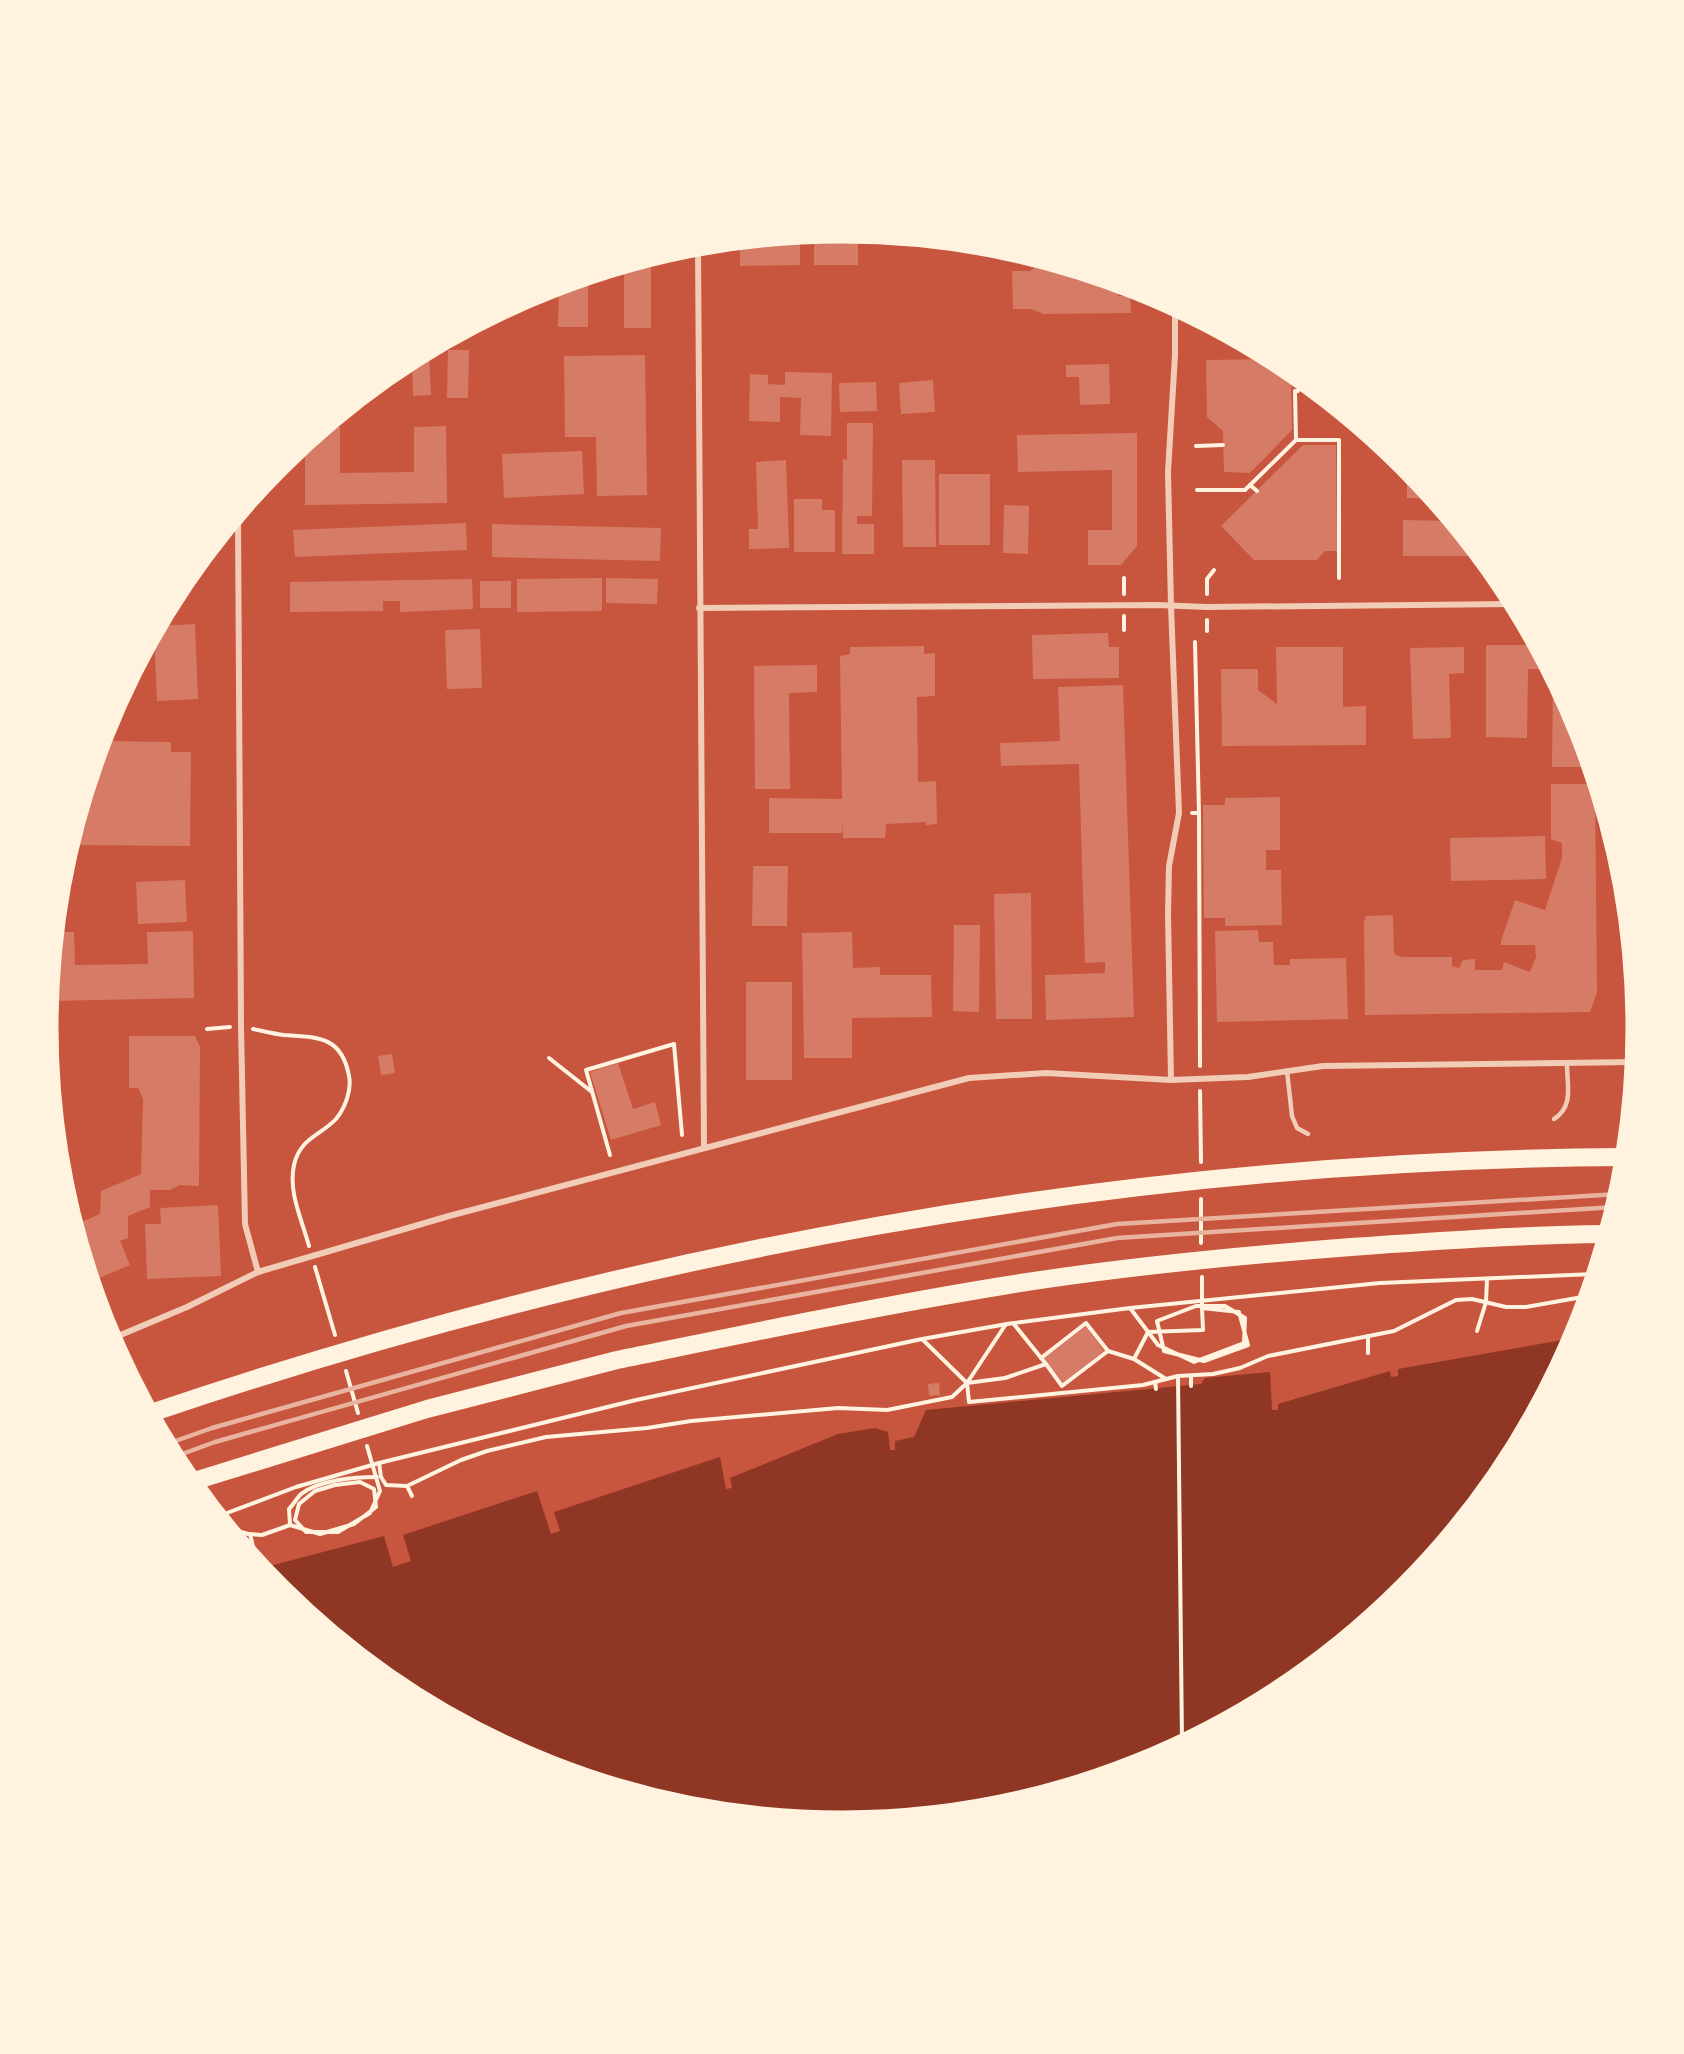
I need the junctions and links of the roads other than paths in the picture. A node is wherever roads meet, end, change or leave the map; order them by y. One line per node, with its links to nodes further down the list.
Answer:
1 (698, 256): 6 (street)
2 (1174, 316): 5 (street)
3 (238, 526): 16 (street)
4 (1503, 604): 5 (street)
5 (1171, 606): 6 (street); 10 (street)
6 (699, 608): 13 (street)
7 (1626, 1062): 8 (street)
8 (1567, 1064): 9 (street); 11 (lane)
9 (1287, 1071): 10 (street); 12 (lane)
10 (1171, 1080): 13 (street)
11 (1554, 1119)
12 (1308, 1134)
13 (704, 1147): 16 (street)
14 (1616, 1157): 18 (highway)
15 (1599, 1234): 19 (highway)
16 (258, 1272): 17 (street)
17 (121, 1335)
18 (158, 1411)
19 (200, 1479)

